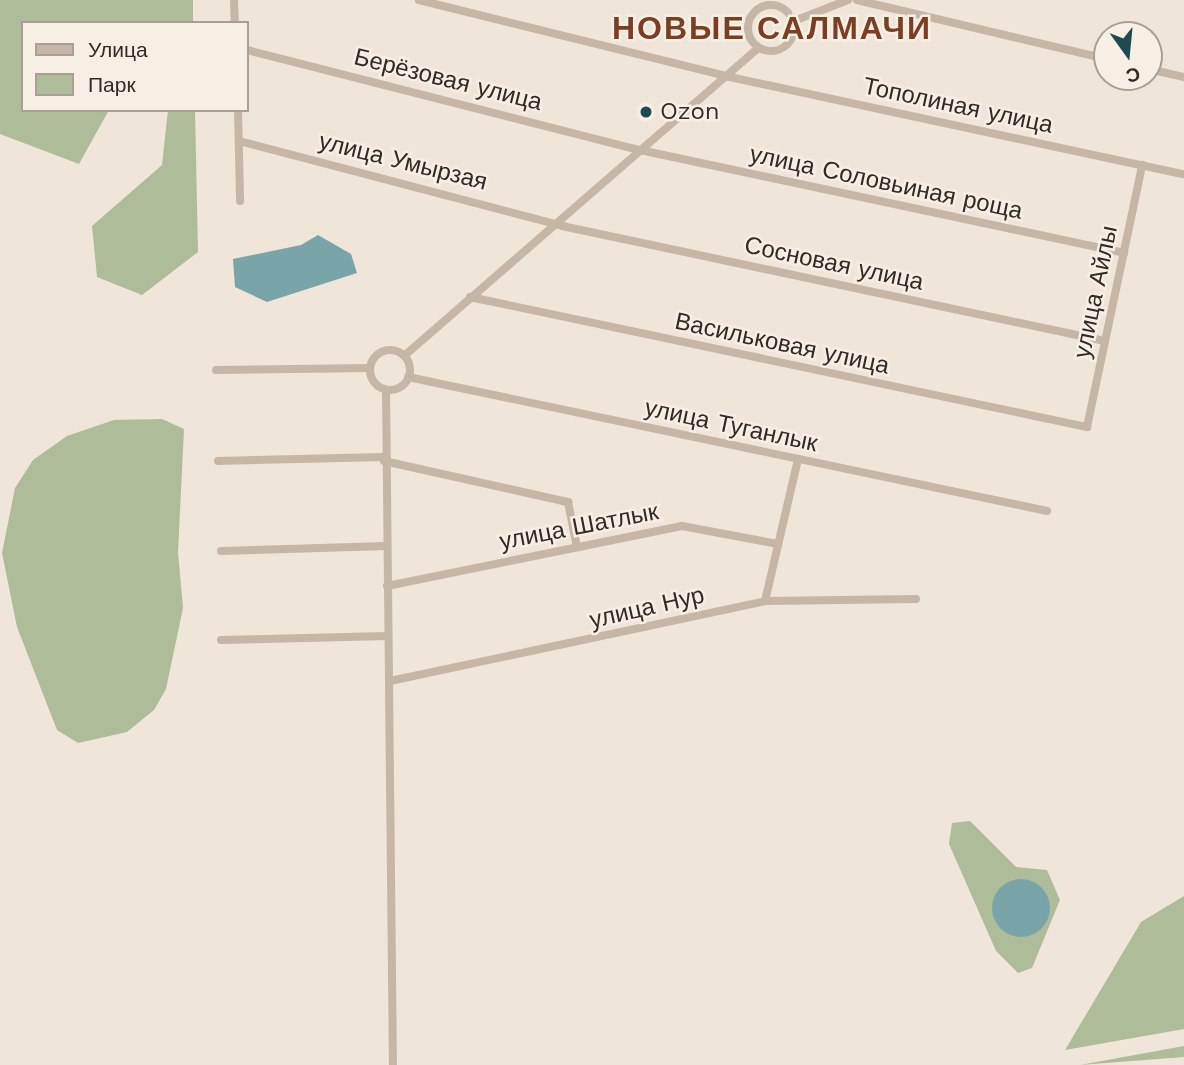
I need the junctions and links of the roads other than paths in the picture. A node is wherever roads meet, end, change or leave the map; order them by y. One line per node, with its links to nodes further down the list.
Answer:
1 (234, 0): 6 (street)
2 (419, 0): 12 (street, Тополиная улица)
3 (848, 0): 7 (street)
4 (857, 0): 10 (street)
5 (760, 4): 7 (street); 8 (street)
6 (235, 21)
7 (794, 21): 8 (street)
8 (758, 48): 12 (street)
9 (248, 50): 16 (street, Берёзовая улица)
10 (1093, 56)
11 (1163, 72): 13 (street)
12 (725, 76): 16 (street); 17 (street, Тополиная улица)
13 (1184, 77)
14 (238, 112): 15 (street)
15 (239, 141): 19 (street); 20 (street, улица Умырзая)
16 (640, 150): 20 (street); 21 (street, улица Соловьиная роща)
17 (1142, 165): 18 (street, Тополиная улица); 21 (street, улица Айлы)
18 (1184, 174)
19 (240, 201)
20 (556, 222): 22 (street); 23 (street, Сосновая улица)
21 (1124, 253): 23 (street, улица Айлы)
22 (470, 298): 24 (street); 29 (street, Васильковая улица)
23 (1105, 341): 29 (street, улица Айлы)
24 (404, 356): 25 (street); 27 (street)
25 (370, 368): 26 (street); 28 (street)
26 (216, 370)
27 (408, 377): 28 (street); 31 (street, улица Туганлык)
28 (386, 390): 30 (street)
29 (1087, 427)
30 (384, 459): 32 (street); 35 (street); 36 (street)
31 (798, 459): 33 (street, улица Туганлык); 34 (street)
32 (218, 461)
33 (1047, 511)
34 (778, 544): 36 (street, улица Шатлык); 40 (street)
35 (386, 546): 37 (street); 38 (street)
36 (577, 547): 38 (street, улица Шатлык)
37 (222, 551)
38 (387, 586): 41 (street)
39 (916, 598): 40 (street, улица Нур)
40 (765, 601): 43 (street, улица Нур)
41 (388, 636): 42 (street); 43 (street)
42 (221, 640)
43 (390, 681): 44 (street)
44 (393, 1065)

